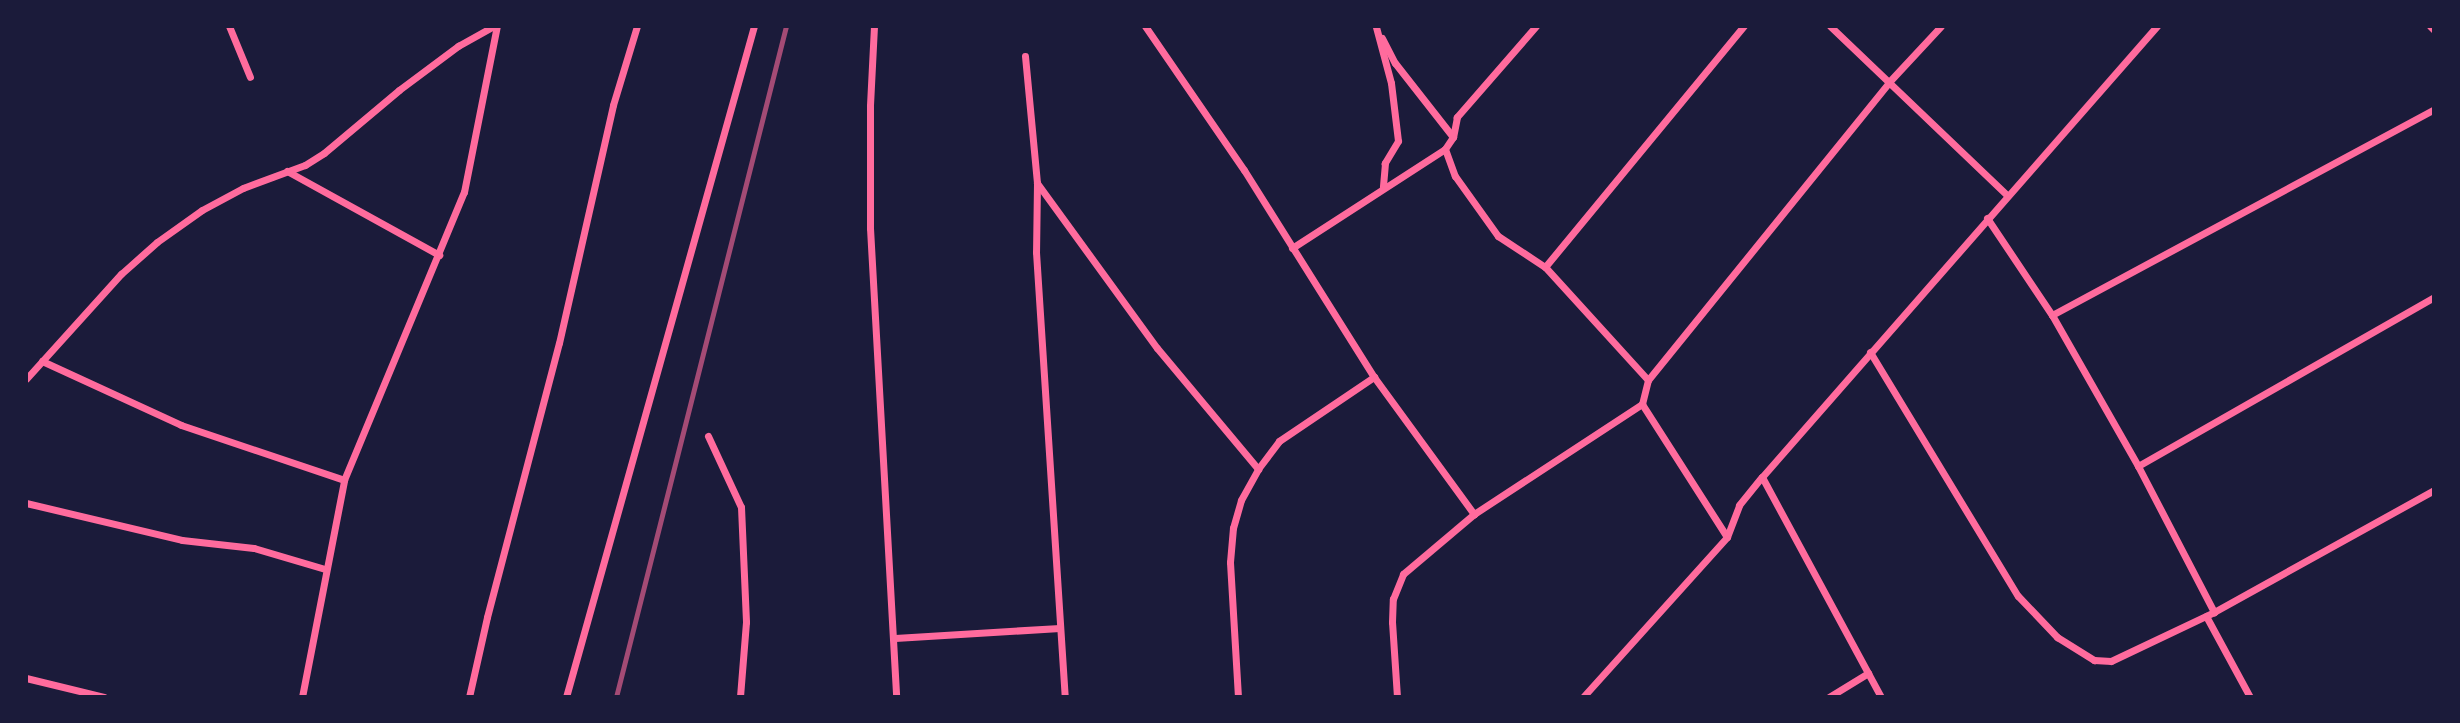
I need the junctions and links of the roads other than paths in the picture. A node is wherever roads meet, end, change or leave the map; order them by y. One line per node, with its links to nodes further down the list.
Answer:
1 (229, 26): 14 (street)
2 (496, 26): 19 (street); 25 (street)
3 (637, 26): 53 (street)
4 (754, 26): 54 (street)
5 (874, 26): 48 (street)
6 (1145, 26): 24 (street)
7 (1376, 26): 17 (street); 21 (street)
8 (1536, 26): 17 (street)
9 (1744, 26): 26 (street)
10 (1830, 26): 15 (street)
11 (1941, 26): 15 (street)
12 (2155, 27): 22 (street)
13 (1025, 56): 20 (street)
14 (250, 77)
15 (1889, 82): 22 (street); 33 (street)
16 (2434, 109): 28 (street)
17 (1453, 137): 18 (street)
18 (1445, 149): 21 (street); 26 (street)
19 (287, 171): 25 (street); 30 (street)
20 (1037, 183): 37 (street); 47 (street)
21 (1383, 187): 24 (street)
22 (2007, 195): 23 (street)
23 (1987, 218): 28 (street); 29 (street)
24 (1292, 248): 31 (street)
25 (439, 255): 39 (street)
26 (1545, 267): 33 (street)
27 (2434, 297): 36 (street)
28 (2052, 315): 36 (street)
29 (1870, 352): 38 (street); 46 (street)
30 (42, 361): 32 (street); 39 (street)
31 (1374, 377): 37 (street); 42 (street)
32 (26, 379)
33 (1648, 380): 34 (street)
34 (1642, 404): 42 (street); 43 (street)
35 (708, 436): 55 (street)
36 (2138, 466): 45 (street)
37 (1258, 469): 58 (street)
38 (1762, 477): 43 (street); 49 (street)
39 (344, 480): 44 (street)
40 (2434, 490): 45 (street)
41 (26, 503): 44 (street)
42 (1474, 514): 59 (street)
43 (1727, 537): 60 (street)
44 (325, 569): 52 (street)
45 (2214, 612): 46 (street)
46 (2206, 616): 63 (street)
47 (1060, 628): 48 (street); 57 (street)
48 (895, 638): 56 (street)
49 (1868, 673): 61 (street); 62 (street)
50 (26, 678): 51 (street)
51 (104, 697)
52 (302, 697)
53 (469, 697)
54 (566, 697)
55 (740, 697)
56 (896, 697)
57 (1065, 697)
58 (1238, 697)
59 (1397, 697)
60 (1583, 697)
61 (1829, 697)
62 (1881, 697)
63 (2250, 697)

